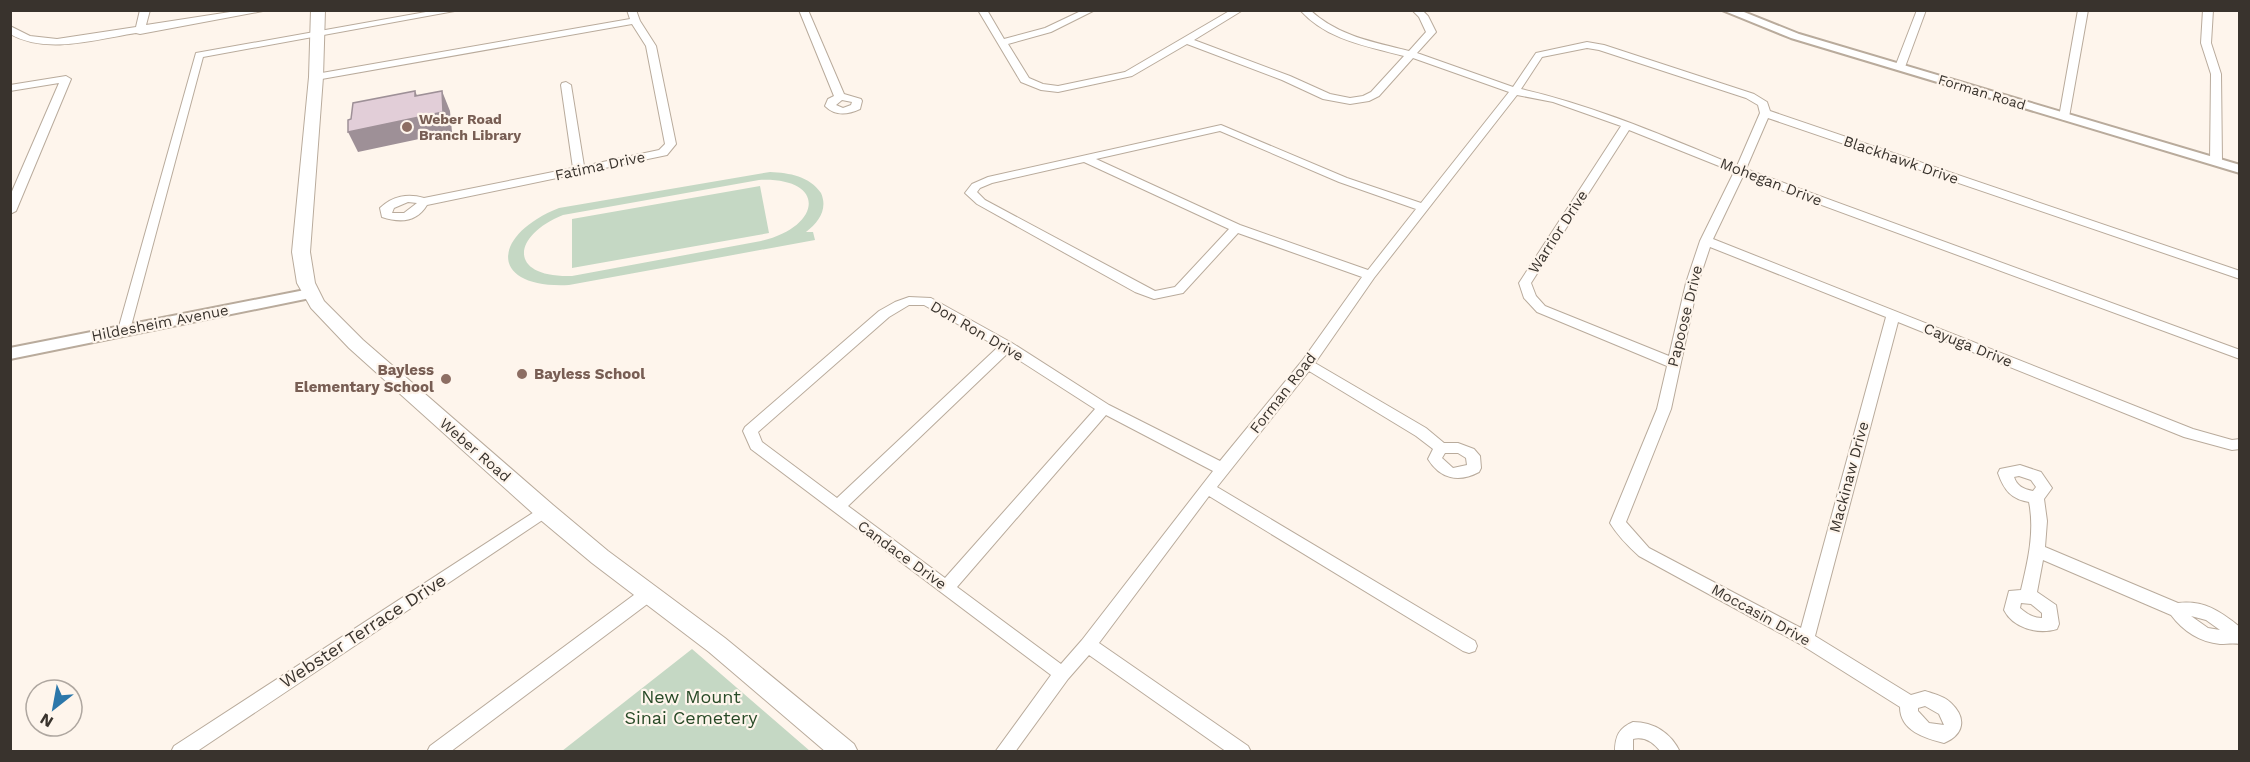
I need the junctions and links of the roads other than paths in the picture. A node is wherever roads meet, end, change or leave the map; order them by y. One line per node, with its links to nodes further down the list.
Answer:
1 (145, 10): 17 (street)
2 (264, 10): 17 (street)
3 (318, 10): 18 (main road, Weber Road)
4 (456, 10): 18 (street)
5 (803, 10): 28 (street)
6 (982, 10): 20 (street)
7 (1091, 10): 20 (street)
8 (1239, 10): 19 (street)
9 (1304, 10): 22 (street, Mohegan Drive)
10 (1416, 10): 22 (street)
11 (1727, 10): 23 (street, Forman Road)
12 (1922, 10): 23 (street)
13 (2084, 10): 30 (street)
14 (2208, 10): 33 (street)
15 (633, 16): 24 (street); 35 (street, Fatima Drive)
16 (10, 29): 17 (street)
17 (140, 31)
18 (316, 34): 24 (main road, Weber Road); 46 (street)
19 (1188, 41): 20 (street); 22 (street)
20 (1002, 42)
21 (1570, 48): 27 (street, Forman Road); 29 (street, Blackhawk Drive)
22 (1410, 54): 27 (street, Mohegan Drive)
23 (1900, 67): 30 (street, Forman Road)
24 (316, 77): 44 (main road, Weber Road)
25 (566, 85): 35 (street)
26 (10, 88): 39 (street)
27 (1515, 91): 31 (street, Mohegan Drive); 38 (street, Forman Road)
28 (840, 97)
29 (1765, 113): 36 (street, Papoose Drive); 43 (street, Blackhawk Drive)
30 (2064, 117): 33 (street, Forman Road)
31 (1627, 125): 36 (street, Mohegan Drive); 50 (street, Warrior Drive)
32 (1085, 158): 38 (street); 40 (street); 40 (street)
33 (2216, 162): 34 (street, Forman Road)
34 (2240, 169)
35 (579, 171): 37 (street, Fatima Drive)
36 (1740, 171): 41 (street, Papoose Drive); 49 (street, Mohegan Drive)
37 (423, 202)
38 (1422, 207): 42 (street, Forman Road)
39 (10, 211)
40 (1236, 228): 42 (street)
41 (1706, 241): 45 (street, Cayuga Drive); 50 (street, Papoose Drive)
42 (1370, 275): 51 (street, Forman Road)
43 (2240, 275)
44 (310, 294): 46 (street, Hildesheim Avenue); 60 (main road, Weber Road)
45 (1893, 316): 54 (street, Cayuga Drive); 67 (street, Mackinaw Drive)
46 (124, 330): 48 (street, Hildesheim Avenue)
47 (1007, 346): 52 (street, Don Ron Drive); 53 (street, Don Ron Drive); 59 (street)
48 (10, 354)
49 (2240, 355)
50 (1673, 363): 61 (street, Papoose Drive)
51 (1308, 364): 55 (street); 56 (street, Forman Road)
52 (1104, 408): 56 (street, Don Ron Drive); 63 (street)
53 (750, 431): 59 (street, Candace Drive)
54 (2236, 445)
55 (1441, 448)
56 (1222, 469): 57 (street, Forman Road)
57 (1209, 489): 68 (street, Forman Road); 69 (street)
58 (2036, 497): 62 (street)
59 (837, 507): 63 (street, Candace Drive)
60 (545, 511): 64 (main road, Weber Road); 72 (street, Webster Terrace Drive)
61 (1618, 523): 67 (street, Moccasin Drive)
62 (2038, 551): 65 (street); 66 (street)
63 (946, 587): 70 (street, Candace Drive)
64 (648, 594): 73 (street); 74 (main road, Weber Road)
65 (2028, 596)
66 (2239, 636)
67 (1806, 639): 71 (street, Moccasin Drive)
68 (1088, 645): 70 (street, Forman Road); 76 (street)
69 (1469, 646)
70 (1062, 674): 75 (street, Forman Road)
71 (1909, 703)
72 (180, 752)
73 (436, 752)
74 (845, 752)
75 (1004, 752)
76 (1242, 752)
77 (1624, 752): 78 (street)
78 (1671, 752)

